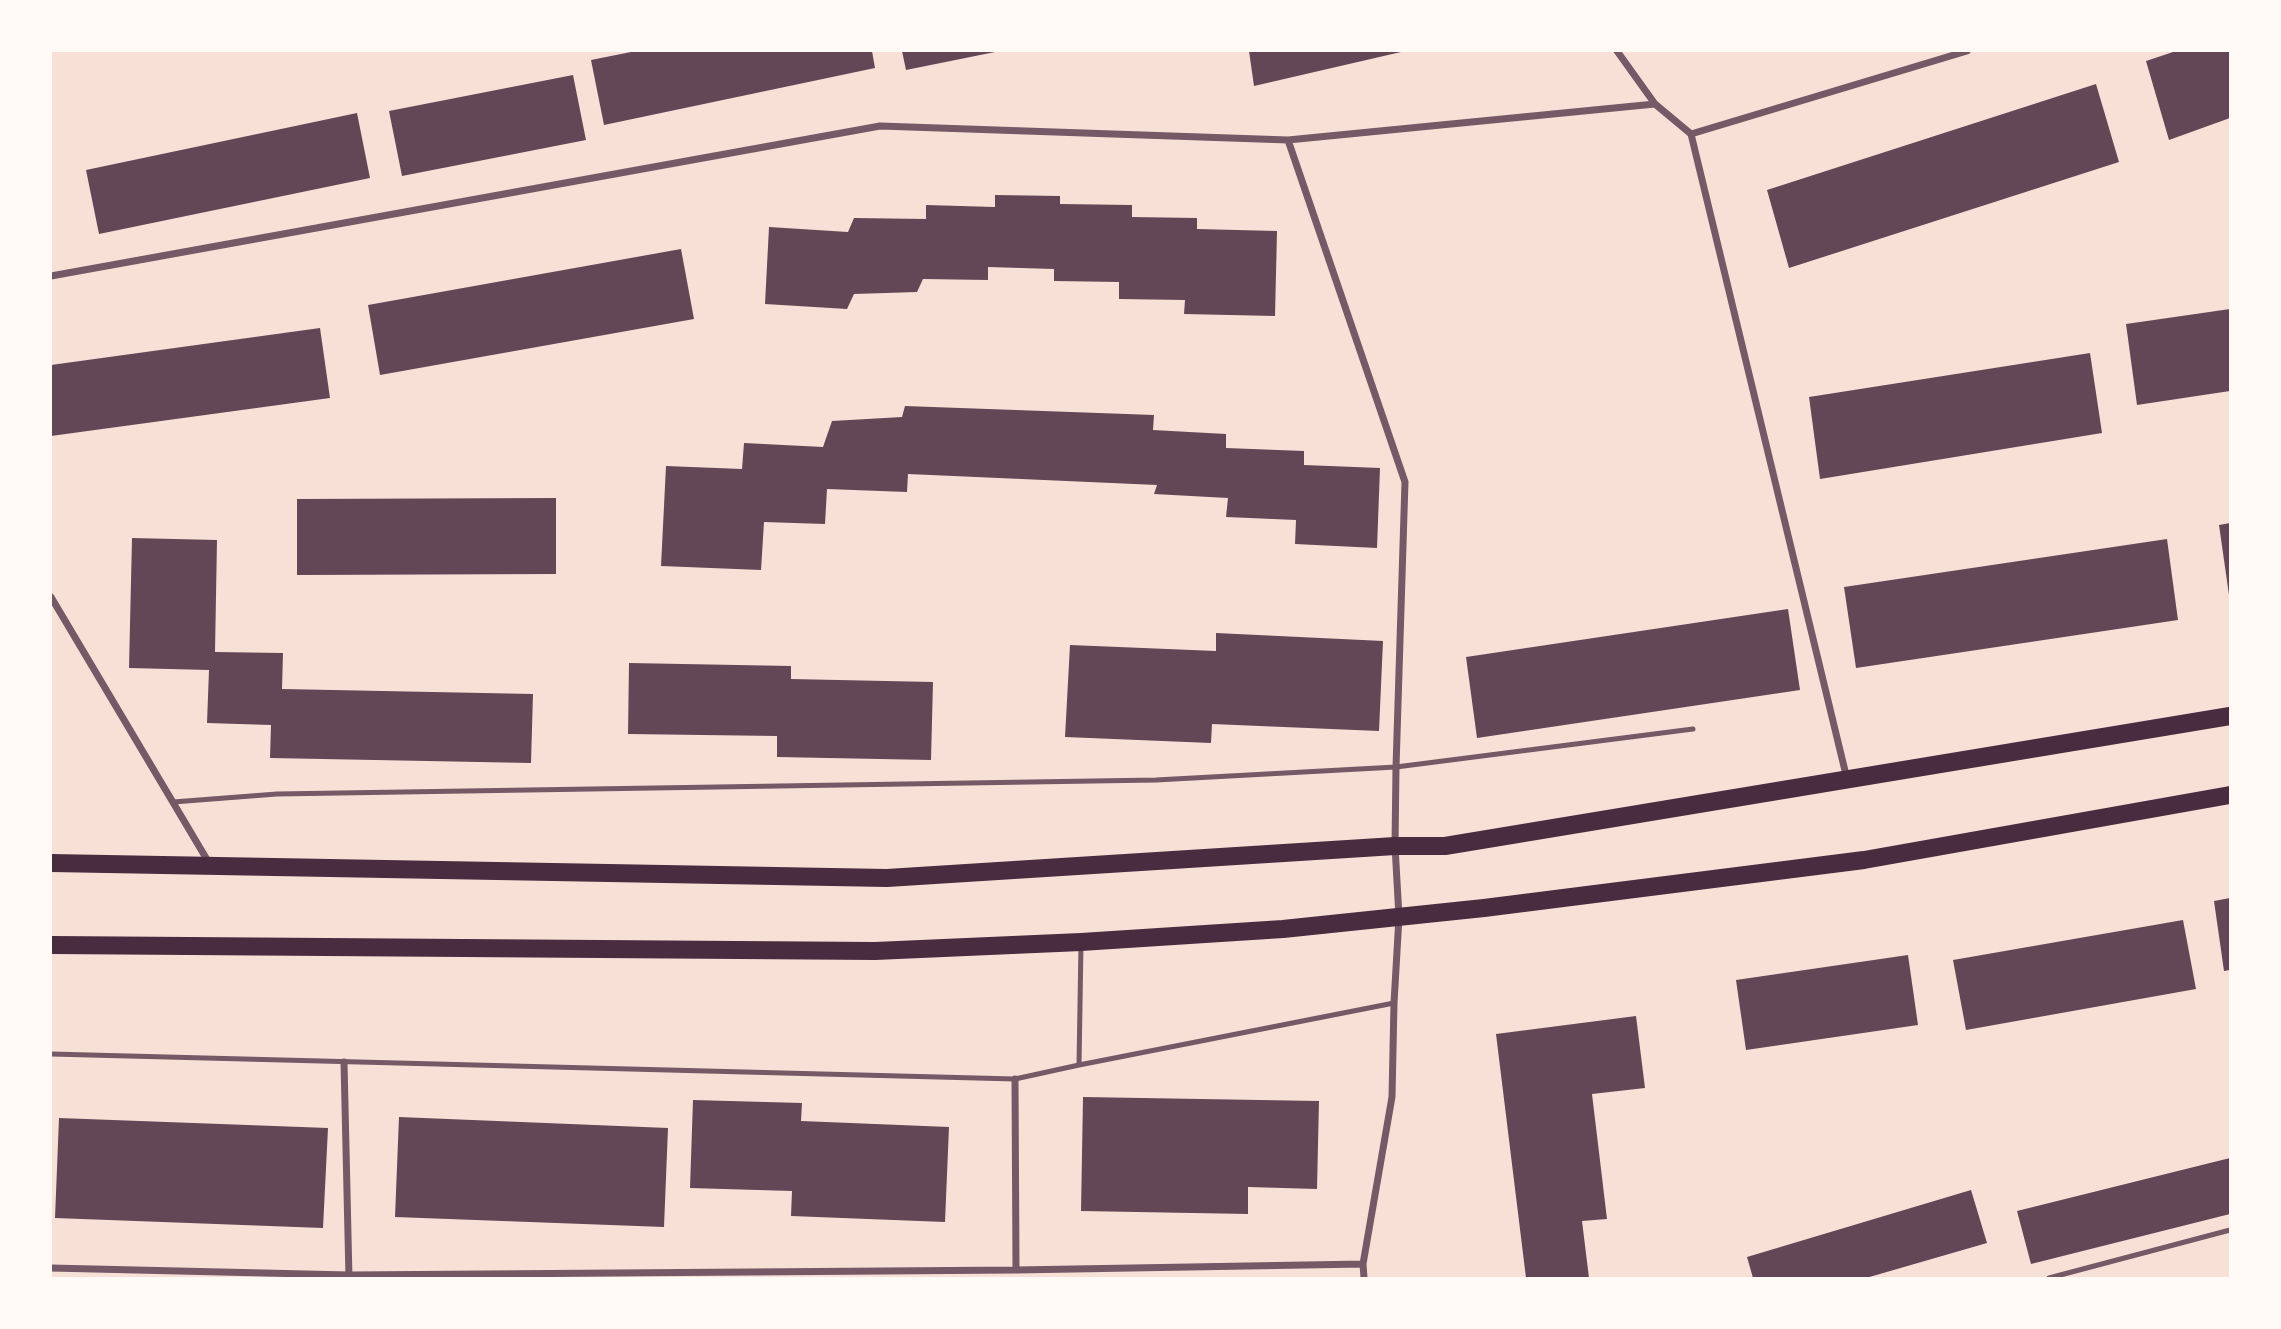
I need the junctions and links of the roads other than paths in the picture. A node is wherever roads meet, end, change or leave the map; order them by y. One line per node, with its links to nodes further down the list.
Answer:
1 (1617, 51): 3 (street)
2 (1967, 51): 4 (street)
3 (1655, 104): 4 (street); 5 (street)
4 (1691, 134): 11 (street)
5 (1288, 140): 6 (street); 10 (street)
6 (51, 276)
7 (51, 597): 13 (street)
8 (2230, 716): 11 (main road)
9 (1693, 729): 10 (lane)
10 (1396, 767): 13 (lane); 14 (street)
11 (1847, 779): 14 (main road)
12 (2230, 794): 17 (main road)
13 (173, 802): 16 (street)
14 (1395, 846): 16 (main road); 17 (street)
15 (51, 863): 16 (main road)
16 (211, 867)
17 (1399, 916): 18 (main road); 20 (street)
18 (1081, 942): 19 (main road); 23 (lane)
19 (51, 945)
20 (1394, 1003): 23 (lane); 26 (street)
21 (51, 1054): 22 (lane)
22 (344, 1062): 24 (lane); 29 (street)
23 (1079, 1065): 24 (lane)
24 (1014, 1079): 28 (street)
25 (2230, 1230): 31 (lane)
26 (1363, 1264): 28 (street); 30 (street)
27 (51, 1268): 29 (street)
28 (1016, 1270): 29 (street)
29 (349, 1276)
30 (1364, 1278)
31 (2049, 1278)

